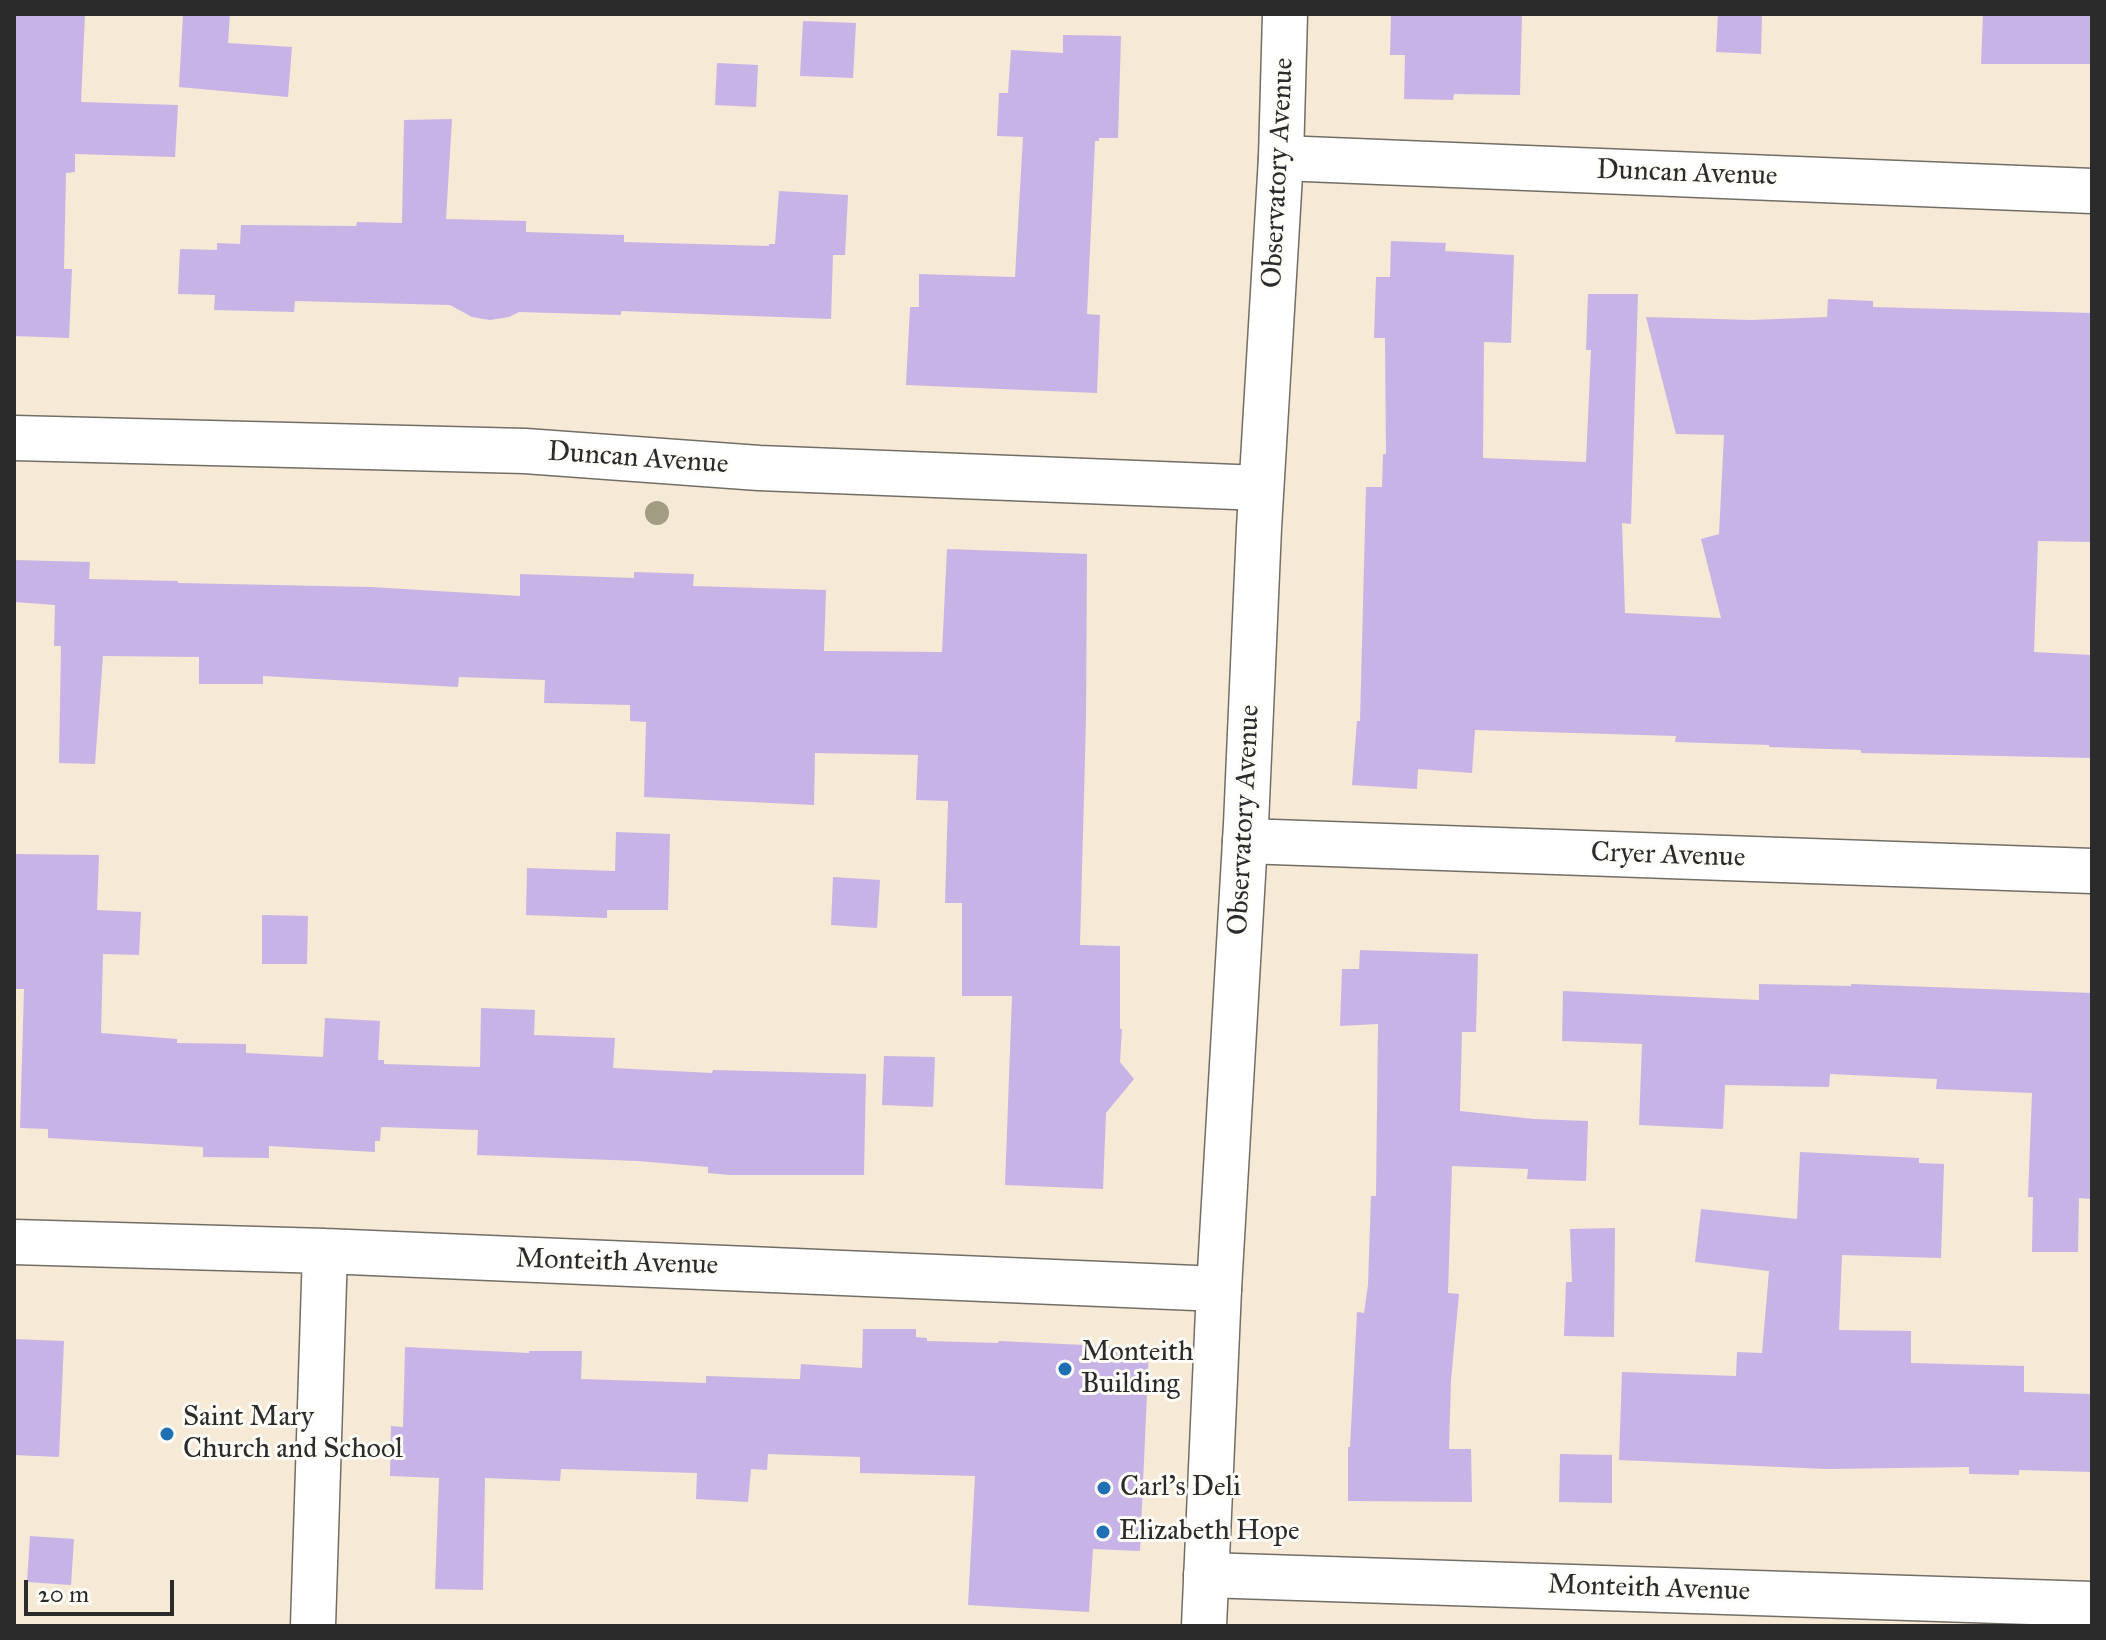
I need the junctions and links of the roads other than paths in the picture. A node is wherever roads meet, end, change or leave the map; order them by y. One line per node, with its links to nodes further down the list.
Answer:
1 (1285, 14): 2 (street, Observatory Avenue)
2 (1281, 158): 3 (street, Duncan Avenue); 5 (street, Observatory Avenue)
3 (2092, 191)
4 (14, 438): 5 (street, Duncan Avenue)
5 (1261, 488): 6 (street, Observatory Avenue)
6 (1245, 841): 7 (street, Cryer Avenue); 10 (street, Observatory Avenue)
7 (2092, 871)
8 (14, 1242): 9 (street, Monteith Avenue)
9 (325, 1251): 10 (street, Monteith Avenue); 13 (street)
10 (1219, 1289): 11 (street, Observatory Avenue)
11 (1206, 1575): 12 (street, Monteith Avenue); 14 (street, Observatory Avenue)
12 (2092, 1604)
13 (313, 1626)
14 (1204, 1626)

